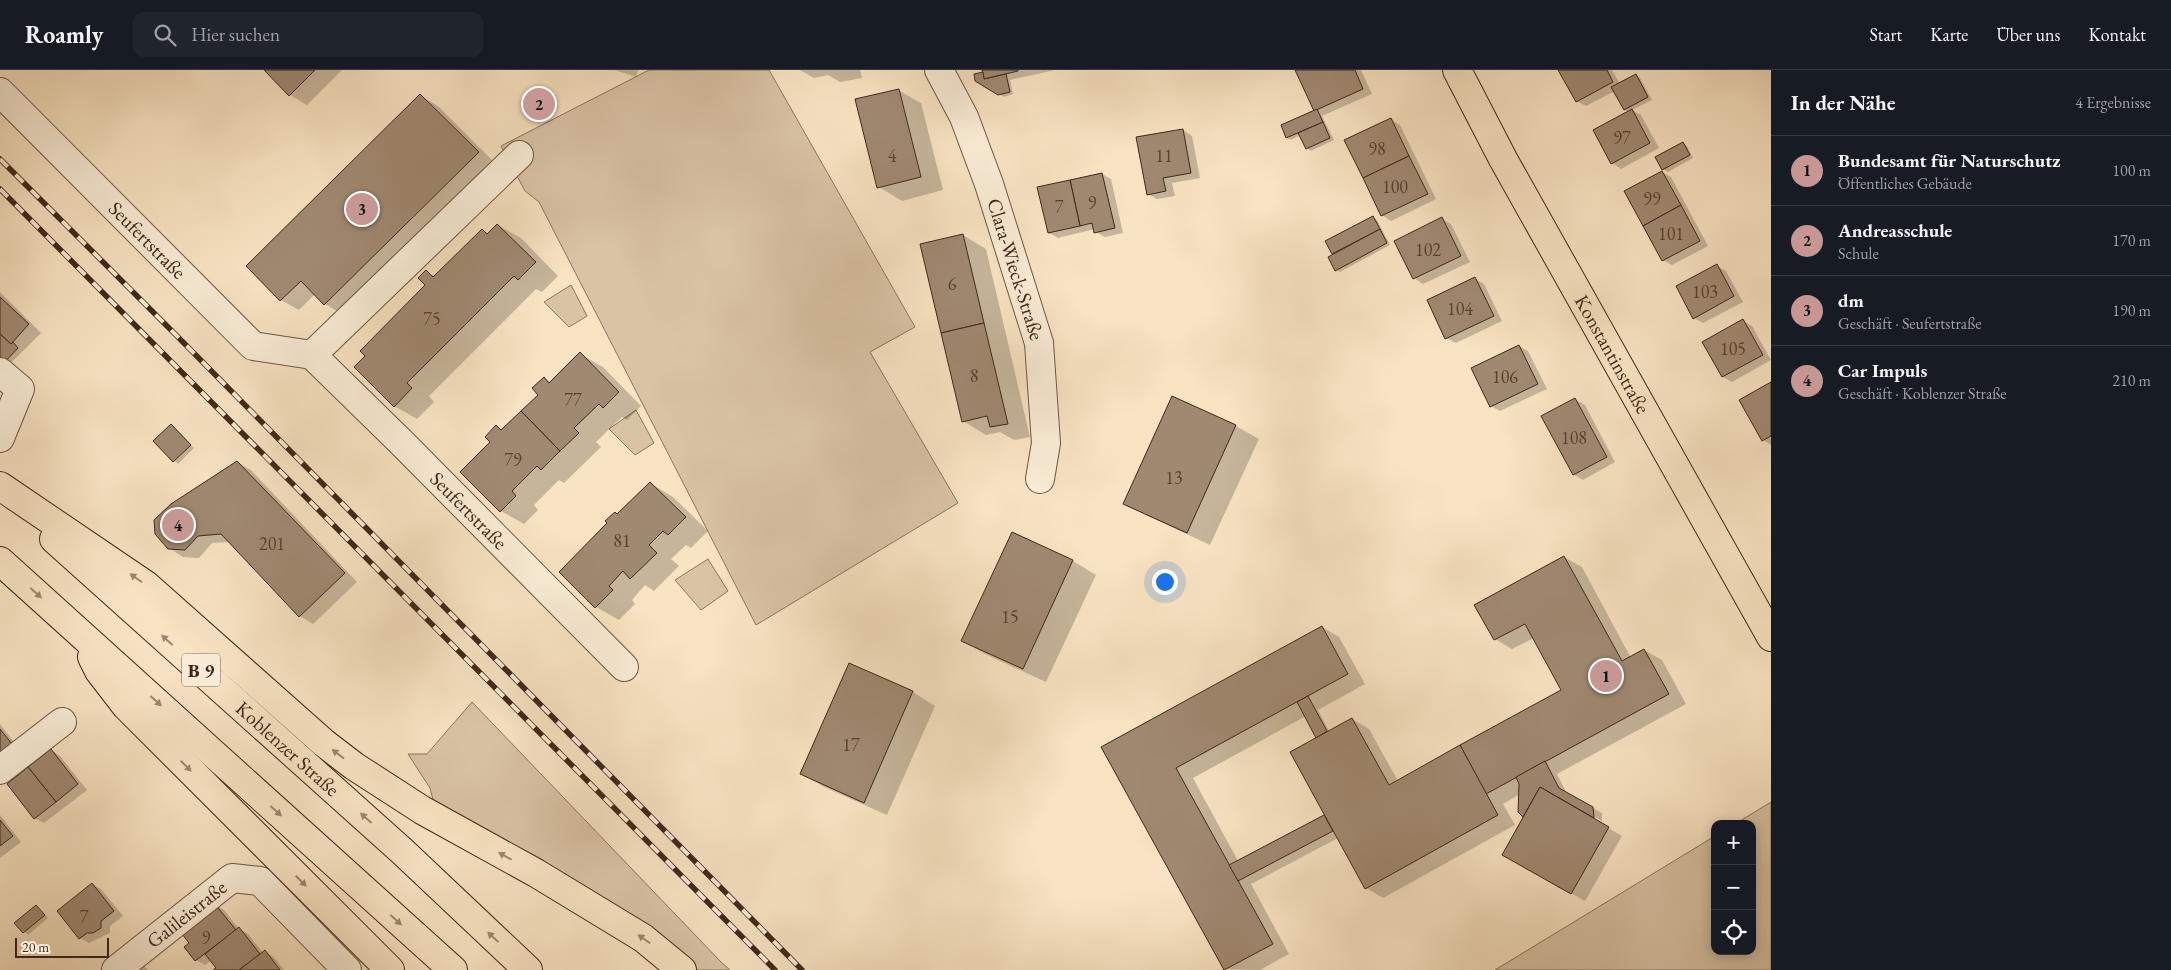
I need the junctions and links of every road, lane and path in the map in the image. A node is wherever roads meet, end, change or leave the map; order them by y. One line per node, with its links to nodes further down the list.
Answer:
1 (939, 70): 8 (street, Clara-Wieck-Straße)
2 (1457, 70): 12 (main road, Konstantinstraße)
3 (0, 92): 5 (street, Seufertstraße)
4 (518, 154): 5 (street)
5 (312, 355): 13 (street, Seufertstraße)
6 (0, 372): 7 (street)
7 (0, 438)
8 (1040, 479)
9 (0, 488): 20 (main road, Koblenzer Straße / B 9, one-way to 9); 21 (main road, one-way to 9)
10 (0, 561): 11 (main road, B 9, one-way to 11)
11 (81, 633): 18 (main road, one-way to 18); 19 (main road, B 9, one-way to 19)
12 (1771, 637)
13 (624, 667)
14 (62, 722): 15 (street)
15 (0, 770)
16 (116, 970): 17 (street, Galileistraße)
17 (347, 970)
18 (390, 970)
19 (453, 970)
20 (528, 970)
21 (682, 970)

